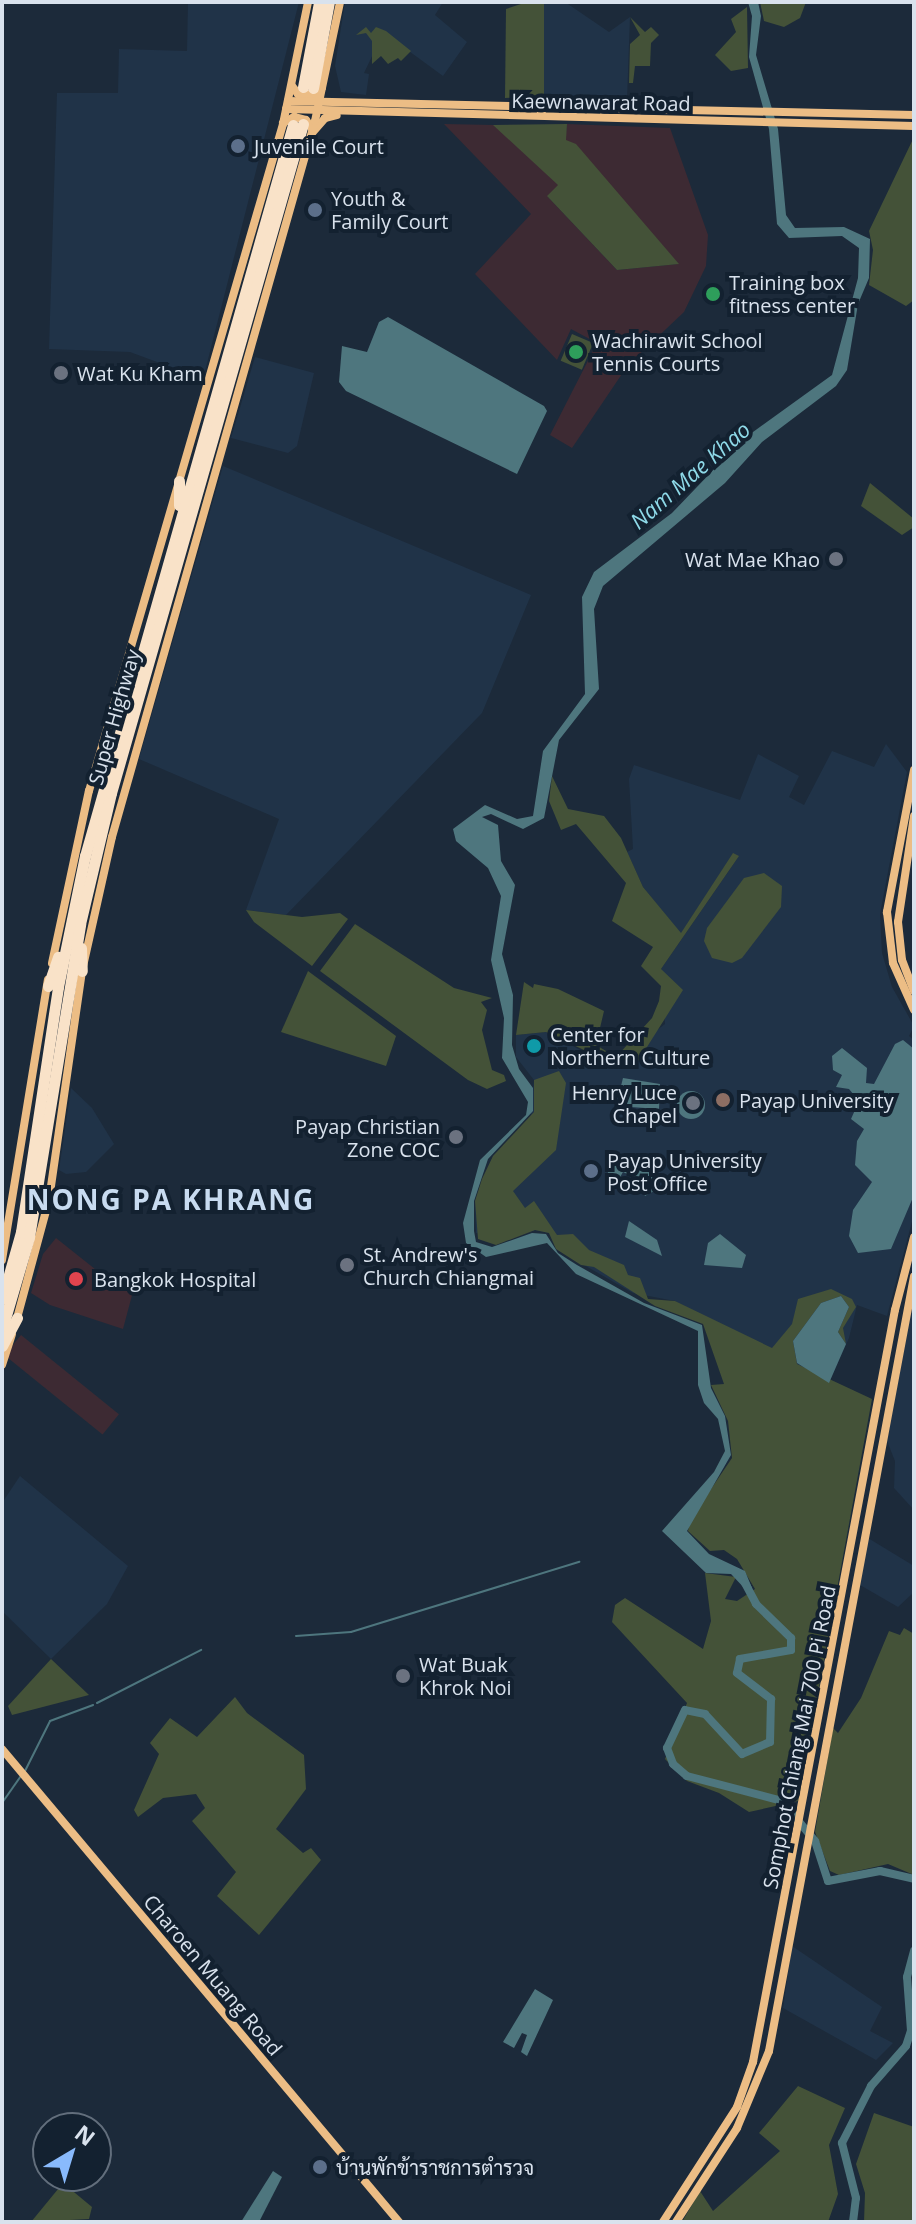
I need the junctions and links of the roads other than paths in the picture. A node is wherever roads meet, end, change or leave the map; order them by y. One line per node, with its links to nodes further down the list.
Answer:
1 (308, 2): 5 (main road)
2 (319, 2): 5 (highway)
3 (329, 2): 5 (highway)
4 (340, 2): 5 (main road)
5 (311, 86): 6 (main road); 7 (main road); 9 (main road)
6 (287, 105): 7 (main road, Kaewnawarat Road); 12 (main road)
7 (318, 107): 9 (main road, Kaewnawarat Road); 12 (main road)
8 (583, 107): 9 (main road, Kaewnawarat Road); 10 (main road, Kaewnawarat Road); 11 (main road)
9 (349, 108): 11 (main road, Kaewnawarat Road); 14 (main road)
10 (914, 115)
11 (584, 118): 13 (main road, Kaewnawarat Road)
12 (298, 125): 14 (main road); 15 (highway, Super Highway); 16 (main road); 18 (highway, Super Highway)
13 (914, 126)
14 (309, 140): 17 (main road)
15 (207, 466): 17 (highway); 20 (highway, Super Highway)
16 (179, 481): 18 (highway); 26 (main road)
17 (206, 501): 19 (main road)
18 (179, 517): 24 (highway, Super Highway)
19 (165, 641): 20 (highway); 25 (main road)
20 (149, 661): 23 (highway, Super Highway)
21 (914, 770): 28 (main road)
22 (914, 816): 27 (main road)
23 (80, 924): 25 (highway); 34 (highway, Super Highway)
24 (67, 934): 26 (highway); 32 (highway, Super Highway)
25 (82, 971): 33 (main road)
26 (48, 986): 30 (main road)
27 (914, 991)
28 (914, 1010)
29 (914, 1237): 39 (main road, Somphot Chiang Mai 700 Pi Road)
30 (2, 1260)
31 (914, 1276): 40 (main road, Somphot Chiang Mai 700 Pi Road)
32 (2, 1299)
33 (17, 1318): 35 (highway); 36 (main road)
34 (2, 1329)
35 (2, 1346)
36 (2, 1365)
37 (2, 1749): 38 (main road, Charoen Muang Road)
38 (399, 2222)
39 (663, 2222)
40 (676, 2222)

